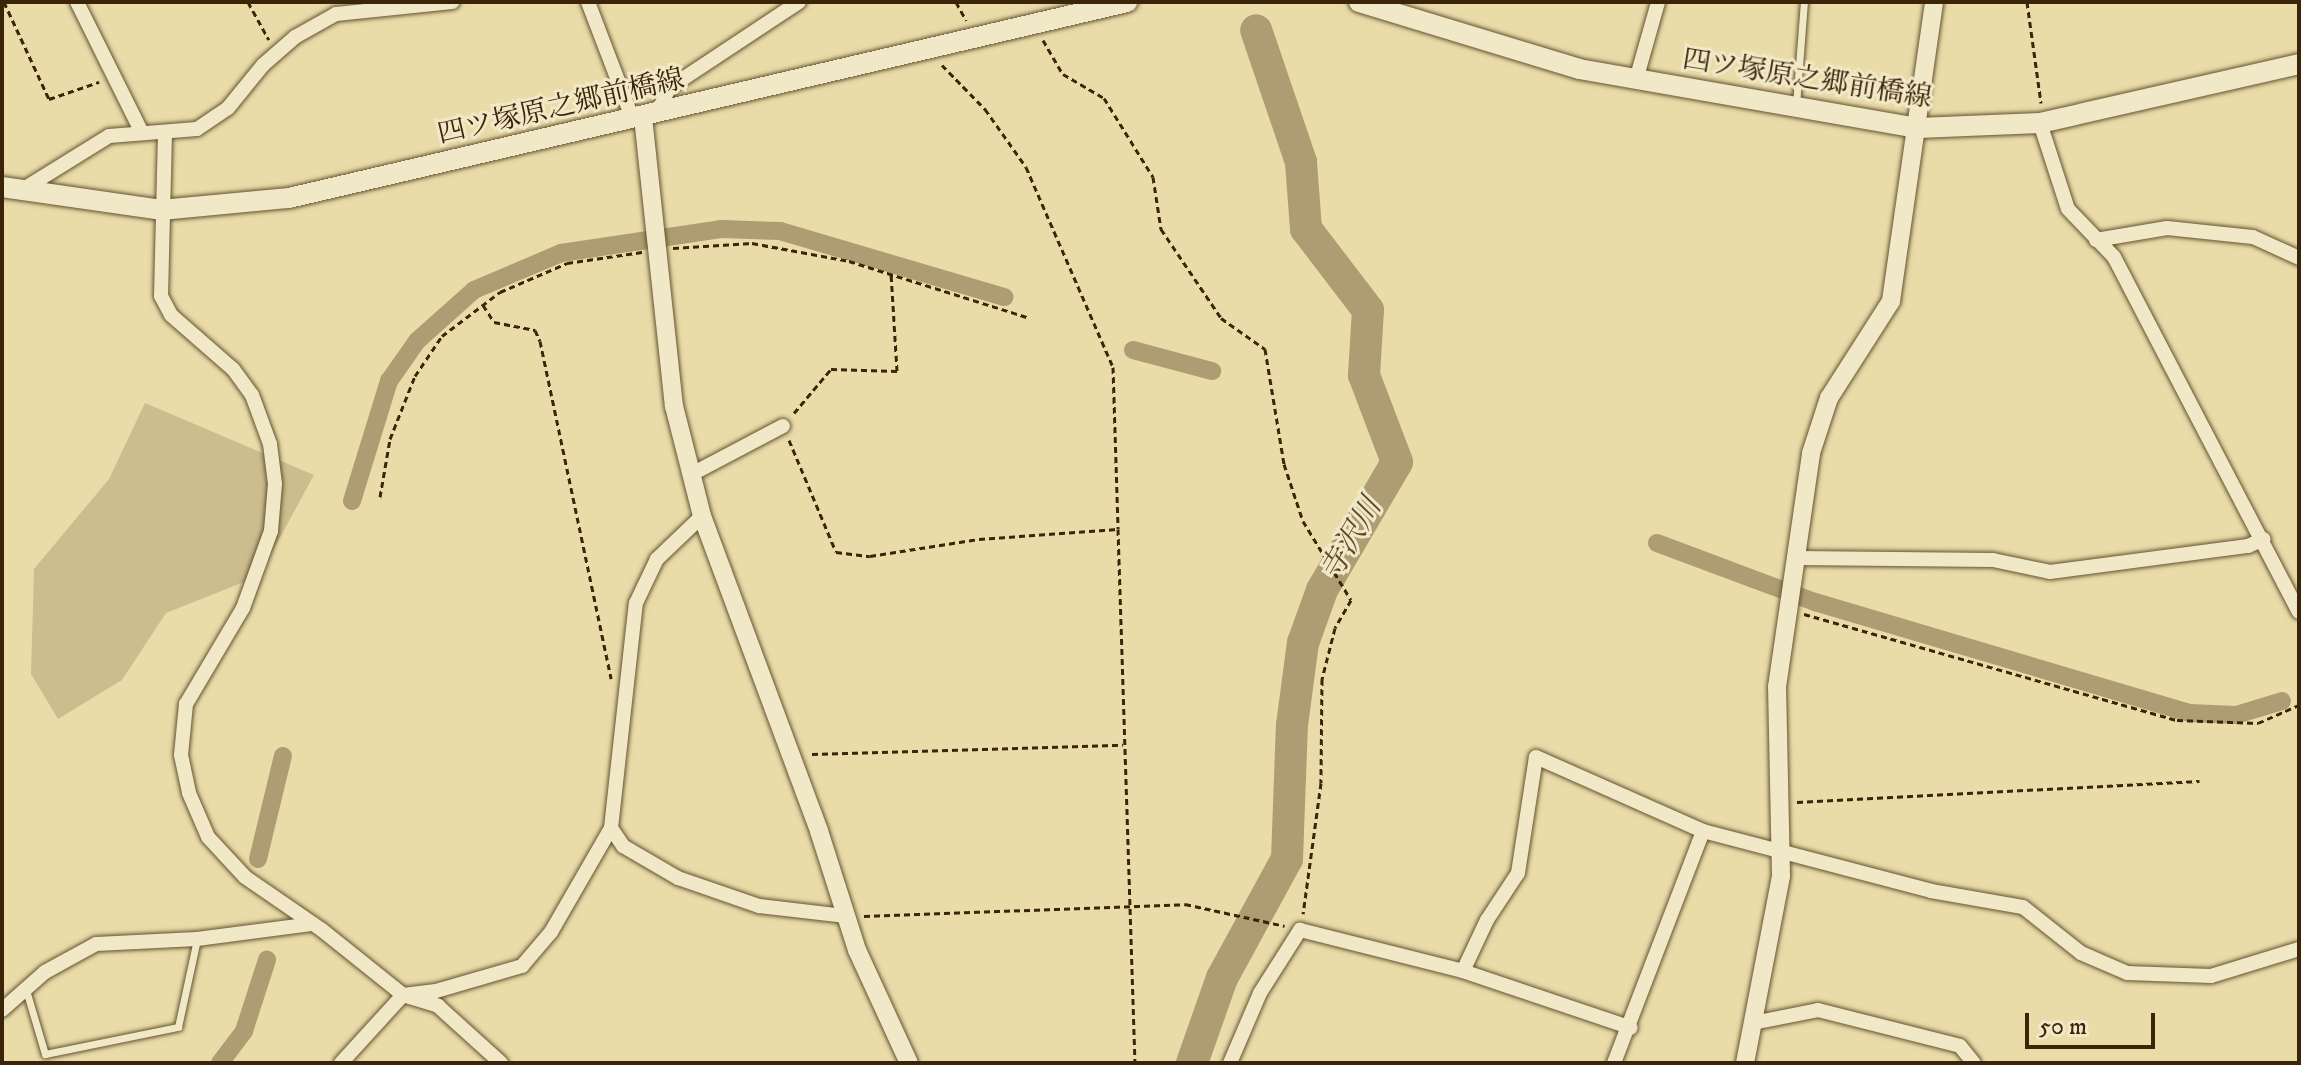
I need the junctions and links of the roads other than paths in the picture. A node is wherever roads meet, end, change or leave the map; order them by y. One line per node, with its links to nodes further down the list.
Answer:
1 (77, 2): 16 (street)
2 (452, 2): 17 (street)
3 (588, 2): 13 (street)
4 (799, 2): 13 (street)
5 (1127, 2): 13 (main road, 四ツ塚原之郷前橋線)
6 (1359, 2): 11 (main road, 四ツ塚原之郷前橋線)
7 (1658, 2): 11 (street)
8 (1804, 2): 12 (lane)
9 (1934, 2): 15 (street)
10 (2299, 64): 14 (main road, 四ツ塚原之郷前橋線)
11 (1636, 80): 12 (main road, 四ツ塚原之郷前橋線)
12 (1796, 108): 15 (main road, 四ツ塚原之郷前橋線)
13 (644, 117): 19 (main road, 四ツ塚原之郷前橋線); 23 (street)
14 (2043, 123): 15 (main road, 四ツ塚原之郷前橋線); 20 (street)
15 (1918, 128): 26 (street)
16 (141, 131): 17 (street); 18 (street)
17 (165, 133): 19 (street)
18 (12, 189): 19 (main road, 四ツ塚原之郷前橋線)
19 (161, 210): 32 (street)
20 (2096, 240): 21 (street); 25 (street)
21 (2299, 258)
22 (783, 426): 23 (street)
23 (690, 475): 24 (street)
24 (702, 516): 28 (street); 31 (street)
25 (2264, 539): 26 (street); 27 (street)
26 (1797, 558): 30 (street)
27 (2299, 612)
28 (611, 828): 31 (street); 37 (street)
29 (1703, 831): 30 (street); 35 (street); 40 (street)
30 (1783, 852): 34 (street); 39 (street)
31 (846, 916): 43 (street)
32 (313, 924): 33 (street); 37 (street)
33 (197, 939): 36 (street); 36 (lane)
34 (2299, 949)
35 (1463, 971): 40 (street); 44 (street)
36 (26, 990): 38 (street)
37 (403, 995): 41 (street); 42 (street)
38 (2, 1010)
39 (1753, 1023): 46 (street); 47 (street)
40 (1631, 1028): 45 (street)
41 (341, 1063)
42 (501, 1063)
43 (909, 1063)
44 (1230, 1063)
45 (1614, 1063)
46 (1745, 1063)
47 (1974, 1063)

